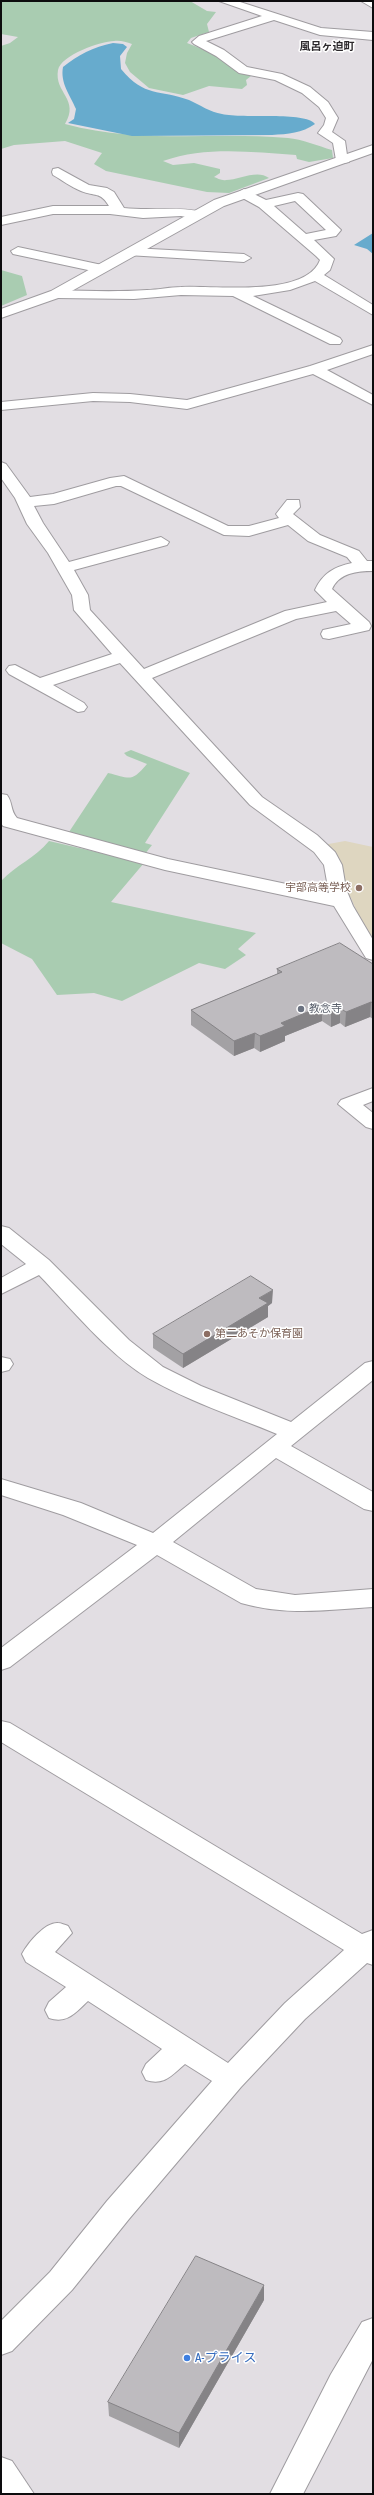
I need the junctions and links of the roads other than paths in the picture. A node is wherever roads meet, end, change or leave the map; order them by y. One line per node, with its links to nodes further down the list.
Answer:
1 (225, 1): 4 (main road)
2 (367, 1): 3 (main road)
3 (373, 6)
4 (276, 16): 5 (main road); 7 (main road)
5 (373, 36)
6 (373, 149): 7 (main road)
7 (344, 159): 9 (main road)
8 (58, 172): 11 (main road)
9 (244, 193): 10 (main road); 12 (main road)
10 (264, 204): 14 (main road); 14 (main road)
11 (119, 211): 12 (main road); 13 (main road)
12 (197, 215): 16 (main road)
13 (1, 221)
14 (304, 238): 19 (main road)
15 (18, 251): 18 (main road)
16 (132, 252): 17 (main road); 18 (main road)
17 (244, 258)
18 (102, 269): 21 (main road)
19 (317, 275): 20 (main road); 22 (main road)
20 (236, 293): 21 (main road); 24 (main road)
21 (56, 294): 23 (main road)
22 (373, 310)
23 (1, 314)
24 (335, 341)
25 (373, 350): 26 (main road)
26 (315, 369): 27 (main road); 28 (main road)
27 (373, 401)
28 (1, 406)
29 (1, 467): 30 (main road)
30 (25, 502): 32 (main road); 35 (main road)
31 (293, 503): 32 (main road)
32 (290, 520): 34 (main road)
33 (161, 542): 35 (main road)
34 (367, 566): 36 (main road)
35 (64, 568): 38 (main road)
36 (339, 605): 37 (main road); 40 (main road)
37 (329, 634)
38 (123, 656): 40 (main road); 41 (main road)
39 (15, 670): 41 (main road)
40 (142, 676): 44 (main road)
41 (38, 684): 42 (main road)
42 (78, 707)
43 (1, 799): 44 (main road)
44 (342, 902): 45 (main road)
45 (373, 954)
46 (373, 1094): 47 (main road)
47 (373, 1123)
48 (1, 1233): 49 (main road)
49 (41, 1265): 50 (main road); 52 (main road)
50 (1, 1287)
51 (373, 1368): 52 (main road)
52 (294, 1432): 53 (main road)
53 (274, 1447): 55 (main road); 56 (main road)
54 (1, 1487): 56 (main road)
55 (373, 1503)
56 (156, 1543): 57 (main road); 58 (main road)
57 (373, 1598)
58 (1, 1661)
59 (1, 1730): 61 (main road)
60 (58, 1933): 62 (main road)
61 (370, 1948): 66 (main road)
62 (86, 1986): 63 (main road); 64 (main road)
63 (59, 2010)
64 (183, 2048): 65 (main road); 66 (main road)
65 (156, 2072)
66 (231, 2079): 68 (main road)
67 (373, 2331): 71 (main road)
68 (1, 2342)
69 (1, 2471): 70 (main road)
70 (18, 2494)
71 (286, 2494)

